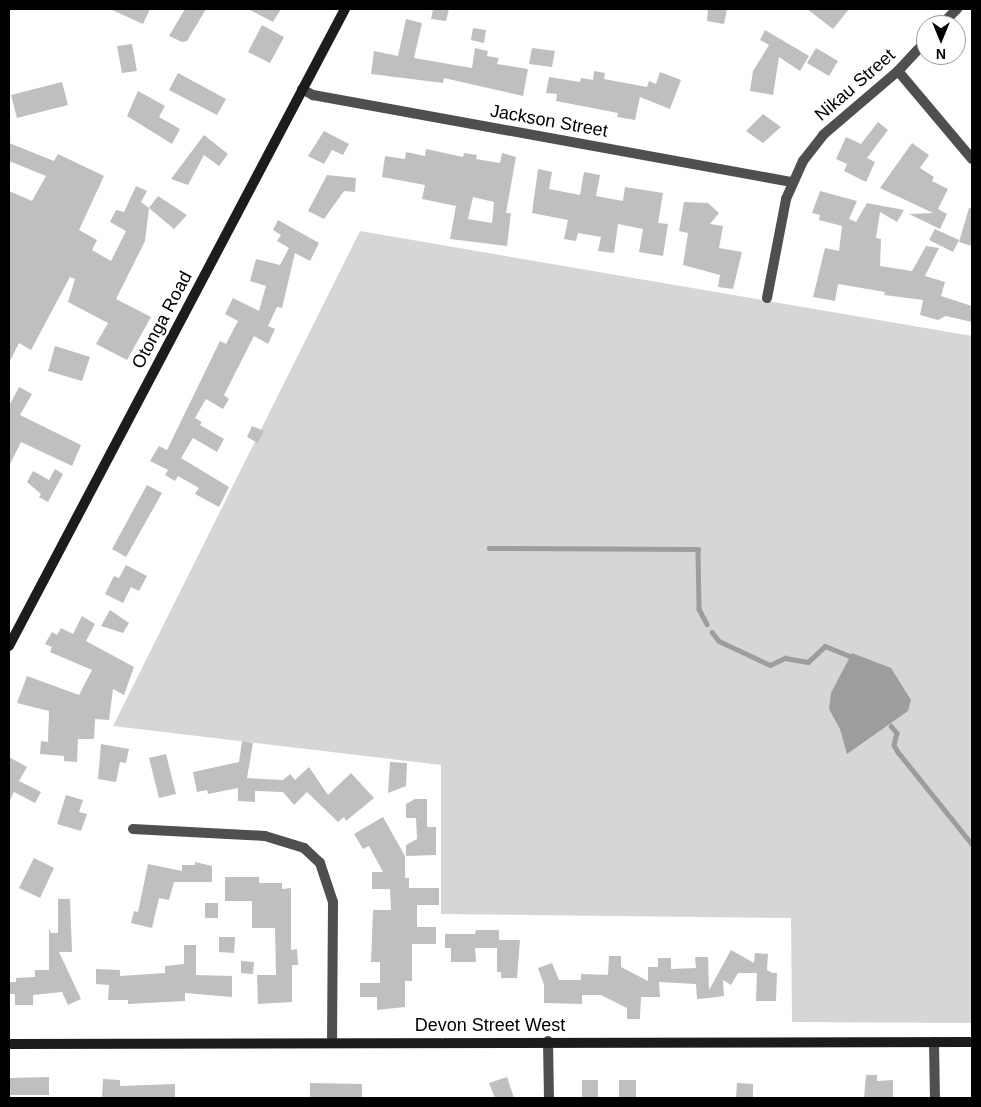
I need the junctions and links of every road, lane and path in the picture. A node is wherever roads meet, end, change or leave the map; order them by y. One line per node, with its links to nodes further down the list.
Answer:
1 (345, 9): 4 (main road, Otonga Road)
2 (916, 52): 3 (street, Nikau Street)
3 (898, 71): 5 (street); 6 (street, Nikau Street)
4 (302, 89): 6 (street, Jackson Street); 8 (main road, Otonga Road)
5 (972, 160)
6 (792, 182): 7 (street, Nikau Street)
7 (767, 298)
8 (9, 646)
9 (133, 829): 10 (street)
10 (332, 1041): 11 (main road, Devon Street West); 14 (main road, Devon Street West)
11 (548, 1041): 12 (main road, Devon Street West); 15 (street)
12 (934, 1042): 13 (main road, Devon Street West); 16 (street)
13 (972, 1042)
14 (9, 1044)
15 (550, 1098)
16 (935, 1098)

